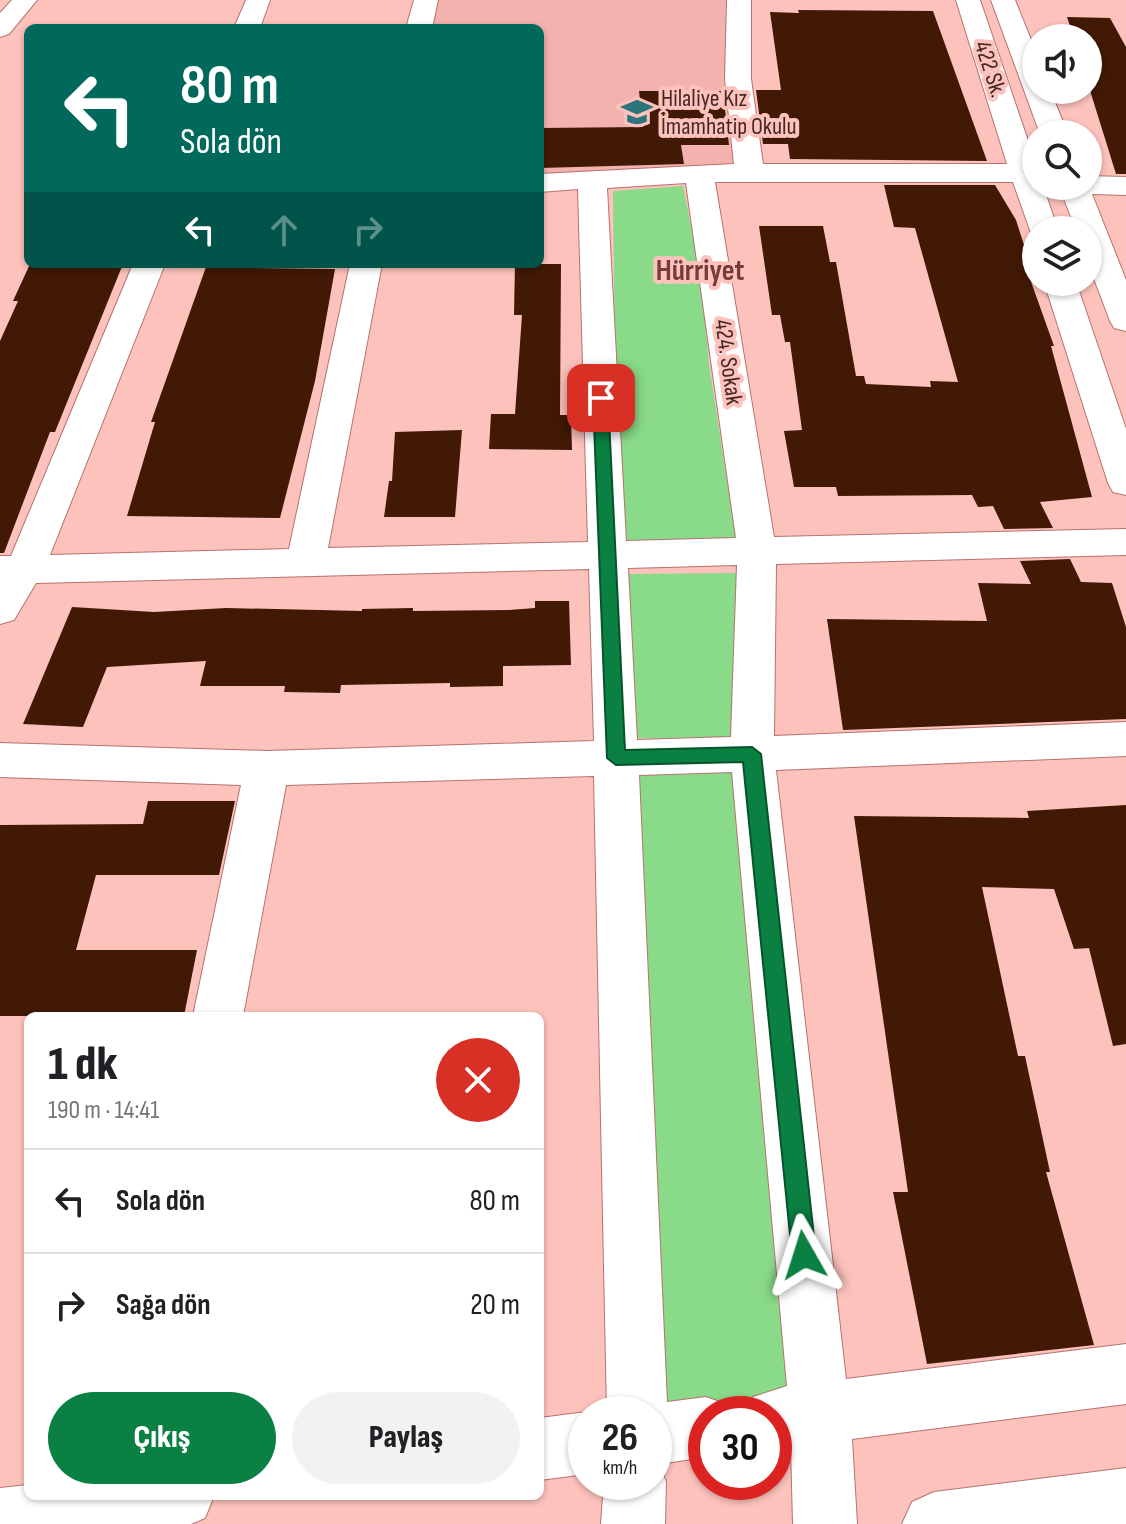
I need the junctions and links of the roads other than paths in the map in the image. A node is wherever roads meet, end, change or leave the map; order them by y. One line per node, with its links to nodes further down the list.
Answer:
1 (25, 0): 9 (street)
2 (258, 0): 7 (street)
3 (426, 0): 8 (street)
4 (739, 0): 13 (street)
5 (968, 0): 11 (street, 422 Sk.)
6 (1003, 0): 10 (street, 422 Sk.)
7 (249, 24)
8 (420, 24)
9 (0, 29)
10 (1022, 49)
11 (1022, 152)
12 (699, 173): 13 (street); 15 (street); 26 (street, 424. Sokak)
13 (750, 174): 14 (street)
14 (1022, 174)
15 (592, 179): 16 (street); 27 (street)
16 (544, 183)
17 (1102, 185): 18 (street)
18 (1126, 186)
19 (1079, 200): 23 (street)
20 (147, 268): 29 (street)
21 (365, 268): 28 (street)
22 (1065, 296): 24 (street)
23 (1126, 321)
24 (1126, 483)
25 (1126, 542): 26 (street)
26 (757, 551): 27 (street); 32 (street, 424. Sokak)
27 (607, 554): 28 (street); 33 (street)
28 (306, 562): 29 (street)
29 (12, 569): 30 (street)
30 (0, 610)
31 (1126, 739): 32 (street)
32 (752, 754): 33 (street); 39 (street, 424. Sokak)
33 (616, 758): 35 (street); 38 (street)
34 (0, 760): 35 (street)
35 (267, 768): 36 (street)
36 (219, 1012)
37 (1126, 1374): 39 (street)
38 (636, 1396)
39 (797, 1415): 47 (street, 424. Sokak)
40 (568, 1445): 41 (street)
41 (544, 1448)
42 (1126, 1499): 48 (street)
43 (122, 1500): 45 (street)
44 (634, 1500): 46 (street)
45 (0, 1520)
46 (633, 1524)
47 (825, 1524)
48 (934, 1524)

